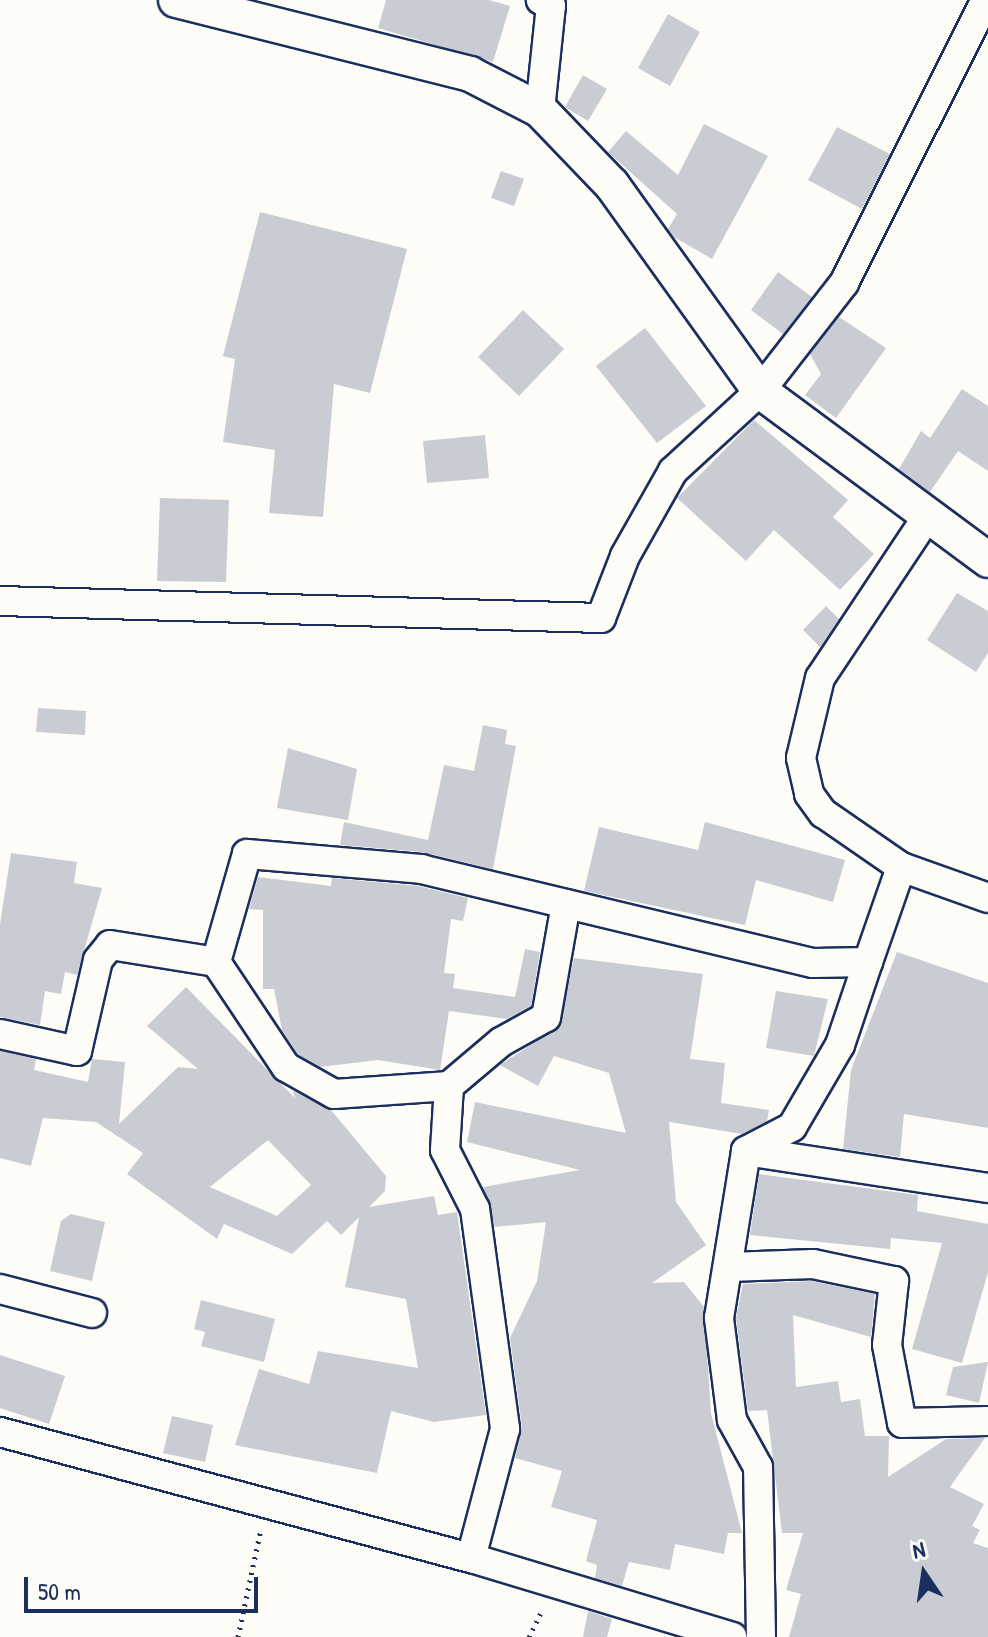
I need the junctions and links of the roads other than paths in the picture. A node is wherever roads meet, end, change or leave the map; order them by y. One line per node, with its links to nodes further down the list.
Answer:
1 (176, 0): 4 (street)
2 (541, 0): 4 (street)
3 (986, 0): 5 (street)
4 (540, 110): 5 (street)
5 (760, 391): 6 (street); 8 (street)
6 (927, 517): 7 (street); 9 (street)
7 (988, 560)
8 (0, 601)
9 (901, 867): 10 (street); 13 (street)
10 (988, 898)
11 (566, 904): 12 (street); 13 (street); 15 (street)
12 (216, 962): 14 (street); 15 (street)
13 (868, 962): 16 (street)
14 (0, 1034)
15 (449, 1086): 23 (street)
16 (746, 1151): 17 (street); 18 (street)
17 (988, 1188)
18 (729, 1267): 21 (street); 25 (street)
19 (0, 1289): 20 (street)
20 (92, 1313)
21 (988, 1421)
22 (0, 1432): 23 (street)
23 (471, 1558): 24 (street)
24 (732, 1637)
25 (761, 1637)

